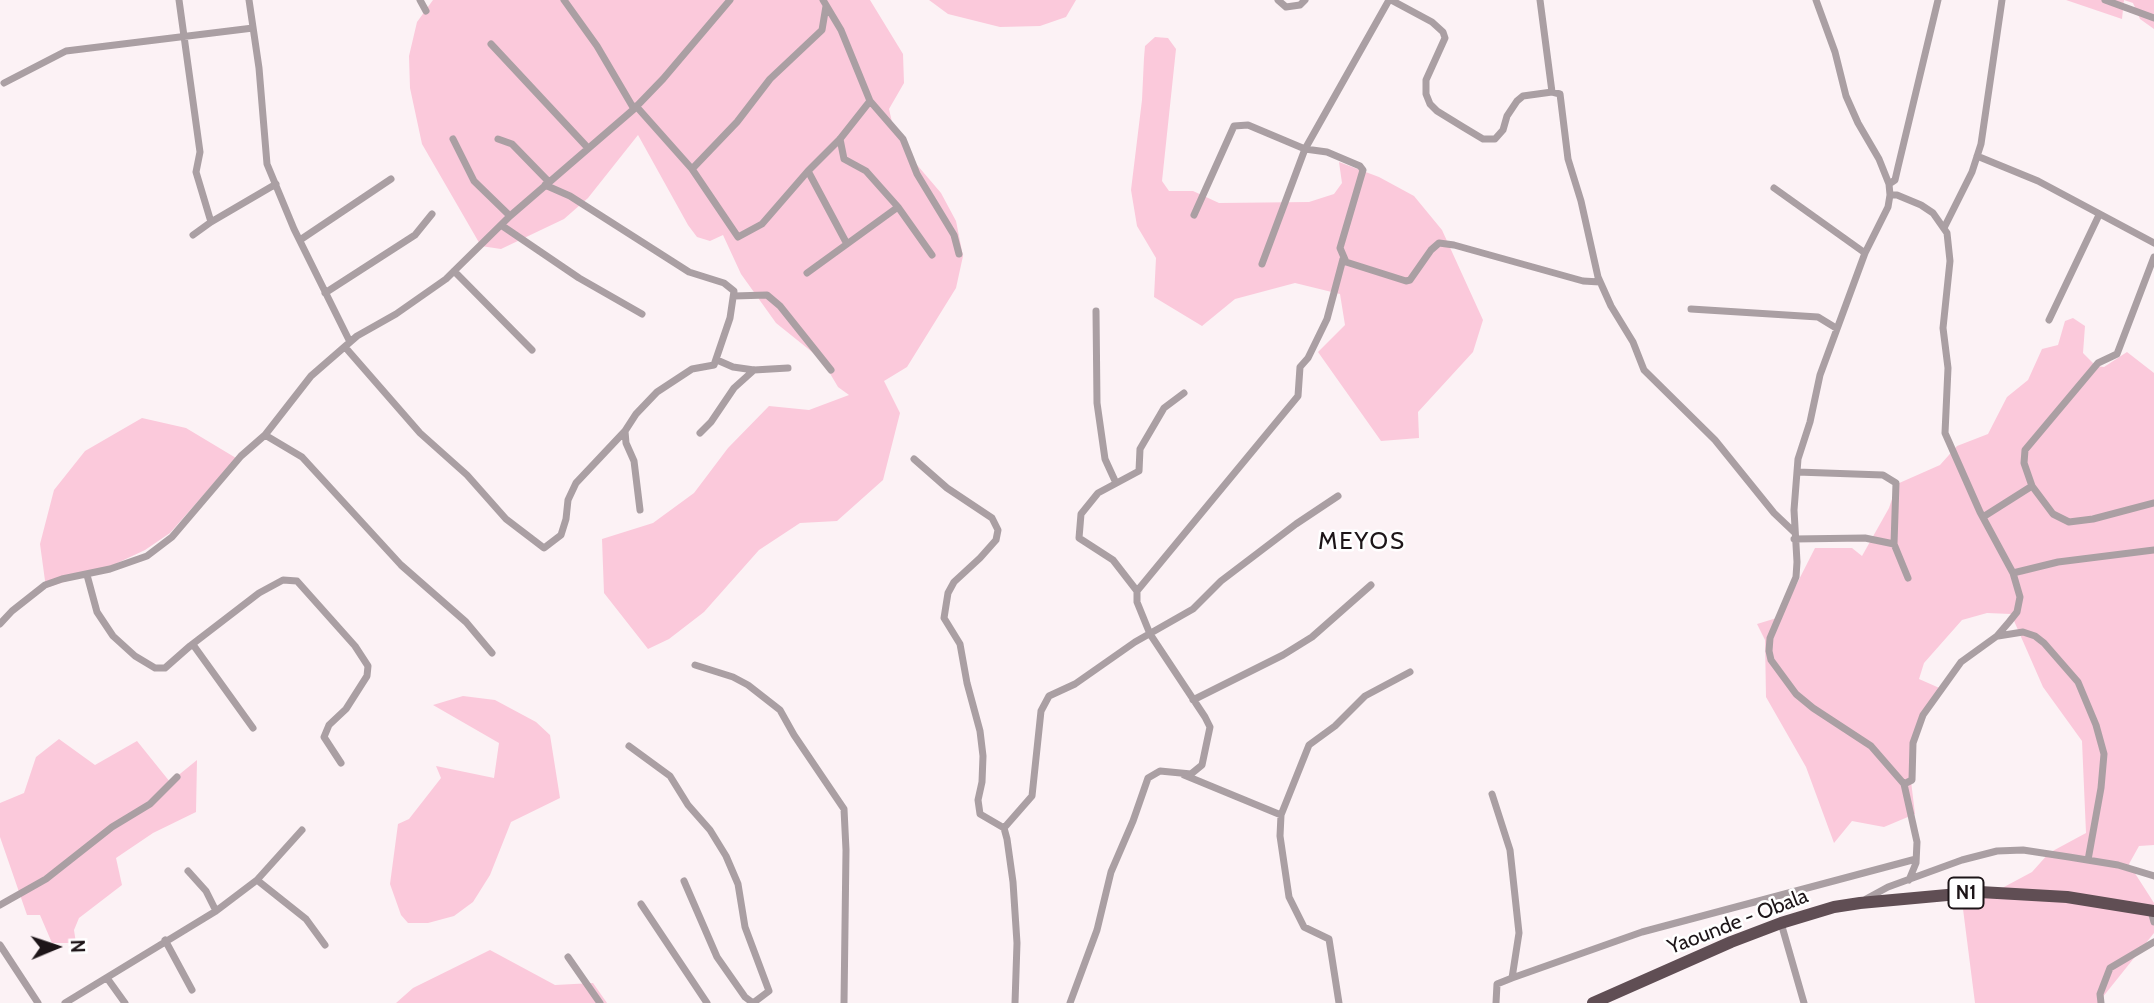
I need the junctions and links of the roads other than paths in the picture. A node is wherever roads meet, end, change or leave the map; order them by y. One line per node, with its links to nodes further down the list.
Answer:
1 (179, 0): 18 (street)
2 (248, 0): 17 (street)
3 (420, 0): 15 (street)
4 (564, 0): 23 (street)
5 (730, 0): 23 (street)
6 (1278, 0): 7 (street)
7 (1305, 0)
8 (1390, 0): 21 (street); 28 (street)
9 (1540, 0): 21 (street)
10 (1816, 0): 35 (street)
11 (1938, 0): 35 (street)
12 (2002, 0): 29 (street)
13 (2105, 0): 16 (street)
14 (825, 3): 22 (street); 30 (street)
15 (426, 11)
16 (2154, 18)
17 (253, 28): 18 (street); 34 (street)
18 (185, 36): 20 (street); 43 (street)
19 (491, 44): 27 (street)
20 (4, 83)
21 (1552, 92): 58 (street)
22 (870, 101): 26 (street); 51 (street)
23 (635, 108): 27 (street); 30 (street)
24 (453, 139): 42 (street)
25 (498, 139): 33 (street)
26 (840, 139): 31 (street); 38 (street)
27 (587, 148): 33 (street)
28 (1305, 149): 40 (street); 54 (street); 55 (street)
29 (1977, 156): 41 (street); 45 (street)
30 (692, 169): 31 (street)
31 (808, 171): 49 (street)
32 (391, 179): 47 (street)
33 (547, 183): 42 (street); 60 (street)
34 (276, 184): 43 (street); 47 (street)
35 (1889, 184): 37 (street)
36 (1774, 188): 50 (street)
37 (1890, 195): 45 (street); 50 (street)
38 (898, 207): 49 (street); 52 (street)
39 (432, 214): 59 (street)
40 (1194, 215)
41 (2099, 215): 48 (street); 64 (street)
42 (510, 216): 44 (street)
43 (211, 222): 46 (street)
44 (501, 225): 56 (street); 63 (street)
45 (1944, 228): 83 (street)
46 (193, 235)
47 (300, 240): 59 (street)
48 (2154, 243)
49 (847, 244): 57 (street)
50 (1865, 253): 65 (street)
51 (959, 254)
52 (932, 256)
53 (2154, 257): 79 (street)
54 (1343, 259): 58 (street); 91 (street)
55 (1262, 264)
56 (454, 271): 66 (street); 67 (street)
57 (807, 273)
58 (1600, 282): 84 (street)
59 (326, 293): 66 (street)
60 (734, 296): 68 (street); 71 (street)
61 (1691, 309): 65 (street)
62 (1096, 311): 78 (street)
63 (642, 314)
64 (2049, 320)
65 (1836, 328): 77 (street)
66 (347, 344): 73 (street); 75 (street)
67 (532, 350)
68 (716, 360): 70 (street); 73 (street)
69 (788, 368): 70 (street)
70 (754, 370): 74 (street)
71 (831, 370)
72 (1184, 393): 78 (street)
73 (625, 431): 82 (street)
74 (700, 433)
75 (265, 435): 88 (street); 96 (street)
76 (914, 459): 108 (street)
77 (1797, 472): 84 (street); 85 (street)
78 (1116, 483): 91 (street)
79 (2032, 486): 81 (street); 83 (street)
80 (1338, 496): 93 (street)
81 (2154, 503)
82 (640, 510)
83 (1983, 517): 87 (street)
84 (1794, 536): 85 (street); 105 (street)
85 (1894, 544): 89 (street)
86 (2154, 550): 87 (street)
87 (2013, 573): 94 (street)
88 (87, 575): 92 (street); 95 (street)
89 (1908, 578)
90 (1371, 585): 99 (street)
91 (1137, 591): 93 (street)
92 (0, 624)
93 (1150, 634): 99 (street); 108 (street)
94 (1997, 636): 105 (street); 111 (street)
95 (190, 646): 100 (street); 102 (street)
96 (492, 653)
97 (695, 664): 137 (street)
98 (1410, 672): 107 (street)
99 (1193, 700): 103 (street)
100 (253, 728)
101 (629, 746): 136 (street)
102 (341, 763)
103 (1183, 775): 107 (street); 139 (street)
104 (177, 777): 119 (street)
105 (1904, 784): 110 (street)
106 (1492, 794): 129 (street)
107 (1281, 815): 140 (street)
108 (1004, 828): 138 (street)
109 (302, 830): 114 (street)
110 (1916, 859): 115 (street); 129 (street)
111 (2088, 860): 113 (street); 115 (street)
112 (188, 871): 120 (street)
113 (2154, 876)
114 (257, 880): 120 (street); 126 (street)
115 (1909, 880): 117 (street)
116 (684, 881): 136 (street)
117 (1860, 903): 121 (highway, Yaounde - Obala / N1); 122 (highway, Yaounde - Obala / N1)
118 (641, 904): 135 (street)
119 (0, 905)
120 (216, 911): 123 (street)
121 (2153, 914)
122 (1781, 923): 142 (highway, Yaounde - Obala / N1); 143 (street)
123 (165, 940): 128 (street); 130 (street)
124 (2154, 942): 144 (street)
125 (0, 944): 131 (street)
126 (325, 945)
127 (568, 957): 134 (street)
128 (107, 978): 132 (street); 133 (street)
129 (1512, 978): 141 (street)
130 (192, 990)
131 (38, 1003)
132 (65, 1003)
133 (125, 1003)
134 (600, 1003)
135 (707, 1003)
136 (753, 1003)
137 (844, 1003)
138 (1015, 1003)
139 (1070, 1003)
140 (1339, 1003)
141 (1496, 1003)
142 (1593, 1003)
143 (1804, 1003)
144 (2101, 1003)

